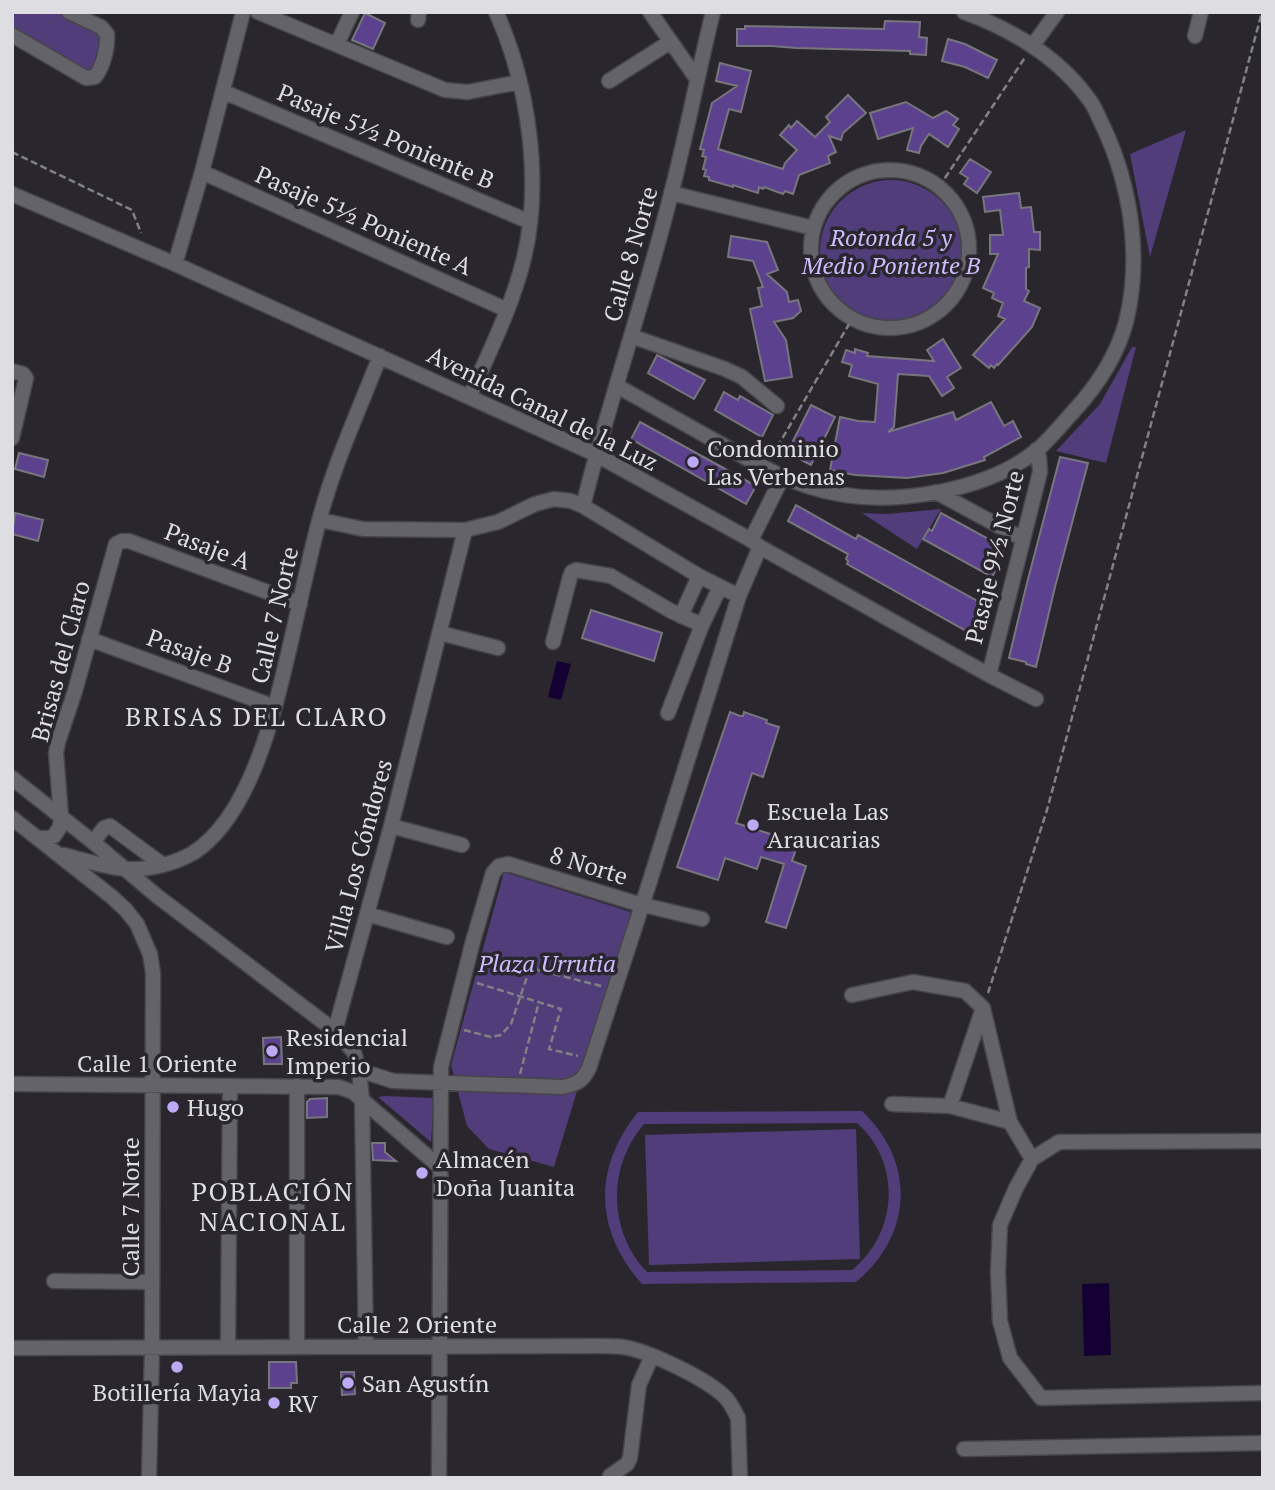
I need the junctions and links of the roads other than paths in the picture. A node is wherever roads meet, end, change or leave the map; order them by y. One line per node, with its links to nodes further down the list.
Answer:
1 (69, 12): 11 (street)
2 (243, 12): 19 (street)
3 (258, 12): 14 (street)
4 (352, 12): 14 (street)
5 (496, 12): 18 (street)
6 (650, 12): 13 (street)
7 (713, 12): 16 (street, Calle 8 Norte)
8 (964, 12): 15 (street)
9 (1057, 12): 15 (street)
10 (1200, 12): 12 (street)
11 (12, 35)
12 (1195, 36)
13 (670, 42): 16 (street); 17 (street)
14 (337, 44): 18 (street)
15 (1033, 45): 34 (street)
16 (697, 79): 21 (street, Calle 8 Norte)
17 (609, 80)
18 (520, 82): 23 (street)
19 (224, 92): 20 (street); 23 (street, Pasaje 5½ Poniente B)
20 (202, 172): 25 (street); 26 (street, Pasaje 5½ Poniente A)
21 (671, 193): 24 (street); 27 (street, Calle 8 Norte)
22 (12, 194): 25 (street, Avenida Canal de la Luz)
23 (530, 222): 26 (street)
24 (813, 228): 24 (street)
25 (176, 264): 28 (street, Avenida Canal de la Luz)
26 (507, 310): 31 (street)
27 (631, 336): 30 (street, Calle 8 Norte); 32 (street)
28 (380, 356): 31 (street, Avenida Canal de la Luz); 39 (street, Calle 7 Norte)
29 (19, 374): 33 (street)
30 (617, 386): 35 (street, Calle 8 Norte); 36 (street)
31 (470, 396): 35 (street, Avenida Canal de la Luz)
32 (776, 406)
33 (12, 438)
34 (1036, 450): 37 (street); 41 (street, Pasaje 9½ Norte)
35 (596, 454): 38 (street, Calle 8 Norte); 42 (street, Avenida Canal de la Luz)
36 (782, 478): 37 (street); 42 (street, 8 Norte)
37 (936, 492): 41 (street)
38 (583, 506): 40 (street); 44 (street)
39 (320, 520): 40 (street); 47 (street, Calle 7 Norte)
40 (465, 530): 50 (street, Villa Los Cóndores)
41 (1023, 539): 54 (street, Pasaje 9½ Norte)
42 (756, 543): 46 (street, 8 Norte); 54 (street, Avenida Canal de la Luz)
43 (111, 560): 47 (street, Pasaje A); 51 (street, Brisas del Claro)
44 (699, 576): 45 (street); 48 (street)
45 (720, 587): 46 (street); 49 (street)
46 (739, 596): 69 (street, 8 Norte)
47 (300, 604): 56 (street, Calle 7 Norte)
48 (681, 616): 49 (street); 52 (street)
49 (702, 625): 57 (street)
50 (440, 633): 53 (street); 61 (street, Villa Los Cóndores)
51 (89, 639): 56 (street, Pasaje B); 59 (street, Brisas del Claro)
52 (553, 642)
53 (498, 648)
54 (989, 675): 55 (street, Avenida Canal de la Luz)
55 (1036, 699)
56 (275, 707): 66 (street, Calle 7 Norte)
57 (668, 713)
58 (12, 778): 59 (street)
59 (61, 816): 62 (street); 63 (street)
60 (12, 818): 62 (street, Calle 7 Norte)
61 (391, 826): 64 (street); 70 (street, Villa Los Cóndores)
62 (38, 838): 65 (street, Calle 7 Norte)
63 (93, 842): 66 (street); 67 (street)
64 (462, 845)
65 (58, 854): 67 (street); 68 (street, Calle 7 Norte)
66 (163, 865): 67 (street, Calle 7 Norte)
67 (125, 869): 68 (street); 75 (street)
68 (112, 897): 79 (street, Calle 7 Norte)
69 (642, 905): 71 (street); 77 (street); 77 (street, 8 Norte)
70 (367, 914): 72 (street); 75 (street, Villa Los Cóndores)
71 (702, 919)
72 (447, 937)
73 (852, 995): 74 (street)
74 (983, 1008): 84 (street); 85 (street)
75 (335, 1031): 76 (street)
76 (359, 1070): 77 (street); 82 (street)
77 (440, 1082): 88 (street, 8 Norte)
78 (12, 1084): 79 (street, Calle 1 Oriente)
79 (153, 1085): 80 (street, Calle 1 Oriente); 90 (street, Calle 7 Norte)
80 (230, 1086): 81 (street, Calle 1 Oriente); 92 (street)
81 (297, 1086): 82 (street, Calle 1 Oriente); 93 (street)
82 (362, 1100): 88 (street, Calle 1 Oriente); 94 (street)
83 (891, 1104): 84 (street)
84 (950, 1106): 85 (street)
85 (1010, 1122): 87 (street)
86 (1263, 1142): 87 (street)
87 (1032, 1160): 98 (street)
88 (442, 1168): 91 (street)
89 (54, 1281): 90 (street)
90 (152, 1282): 96 (street, Calle 7 Norte)
91 (439, 1346): 94 (street, Calle 2 Oriente); 97 (street, Calle 2 Oriente); 103 (street)
92 (228, 1347): 93 (street, Calle 2 Oriente); 96 (street, Calle 2 Oriente)
93 (297, 1347): 94 (street, Calle 2 Oriente)
94 (366, 1347)
95 (12, 1348): 96 (street, Calle 2 Oriente)
96 (152, 1348): 102 (street, Calle 7 Norte)
97 (652, 1356): 101 (street); 104 (street, Calle 2 Oriente)
98 (1263, 1393)
99 (1263, 1443): 100 (street)
100 (964, 1449)
101 (610, 1476)
102 (149, 1478)
103 (439, 1478)
104 (740, 1478)

